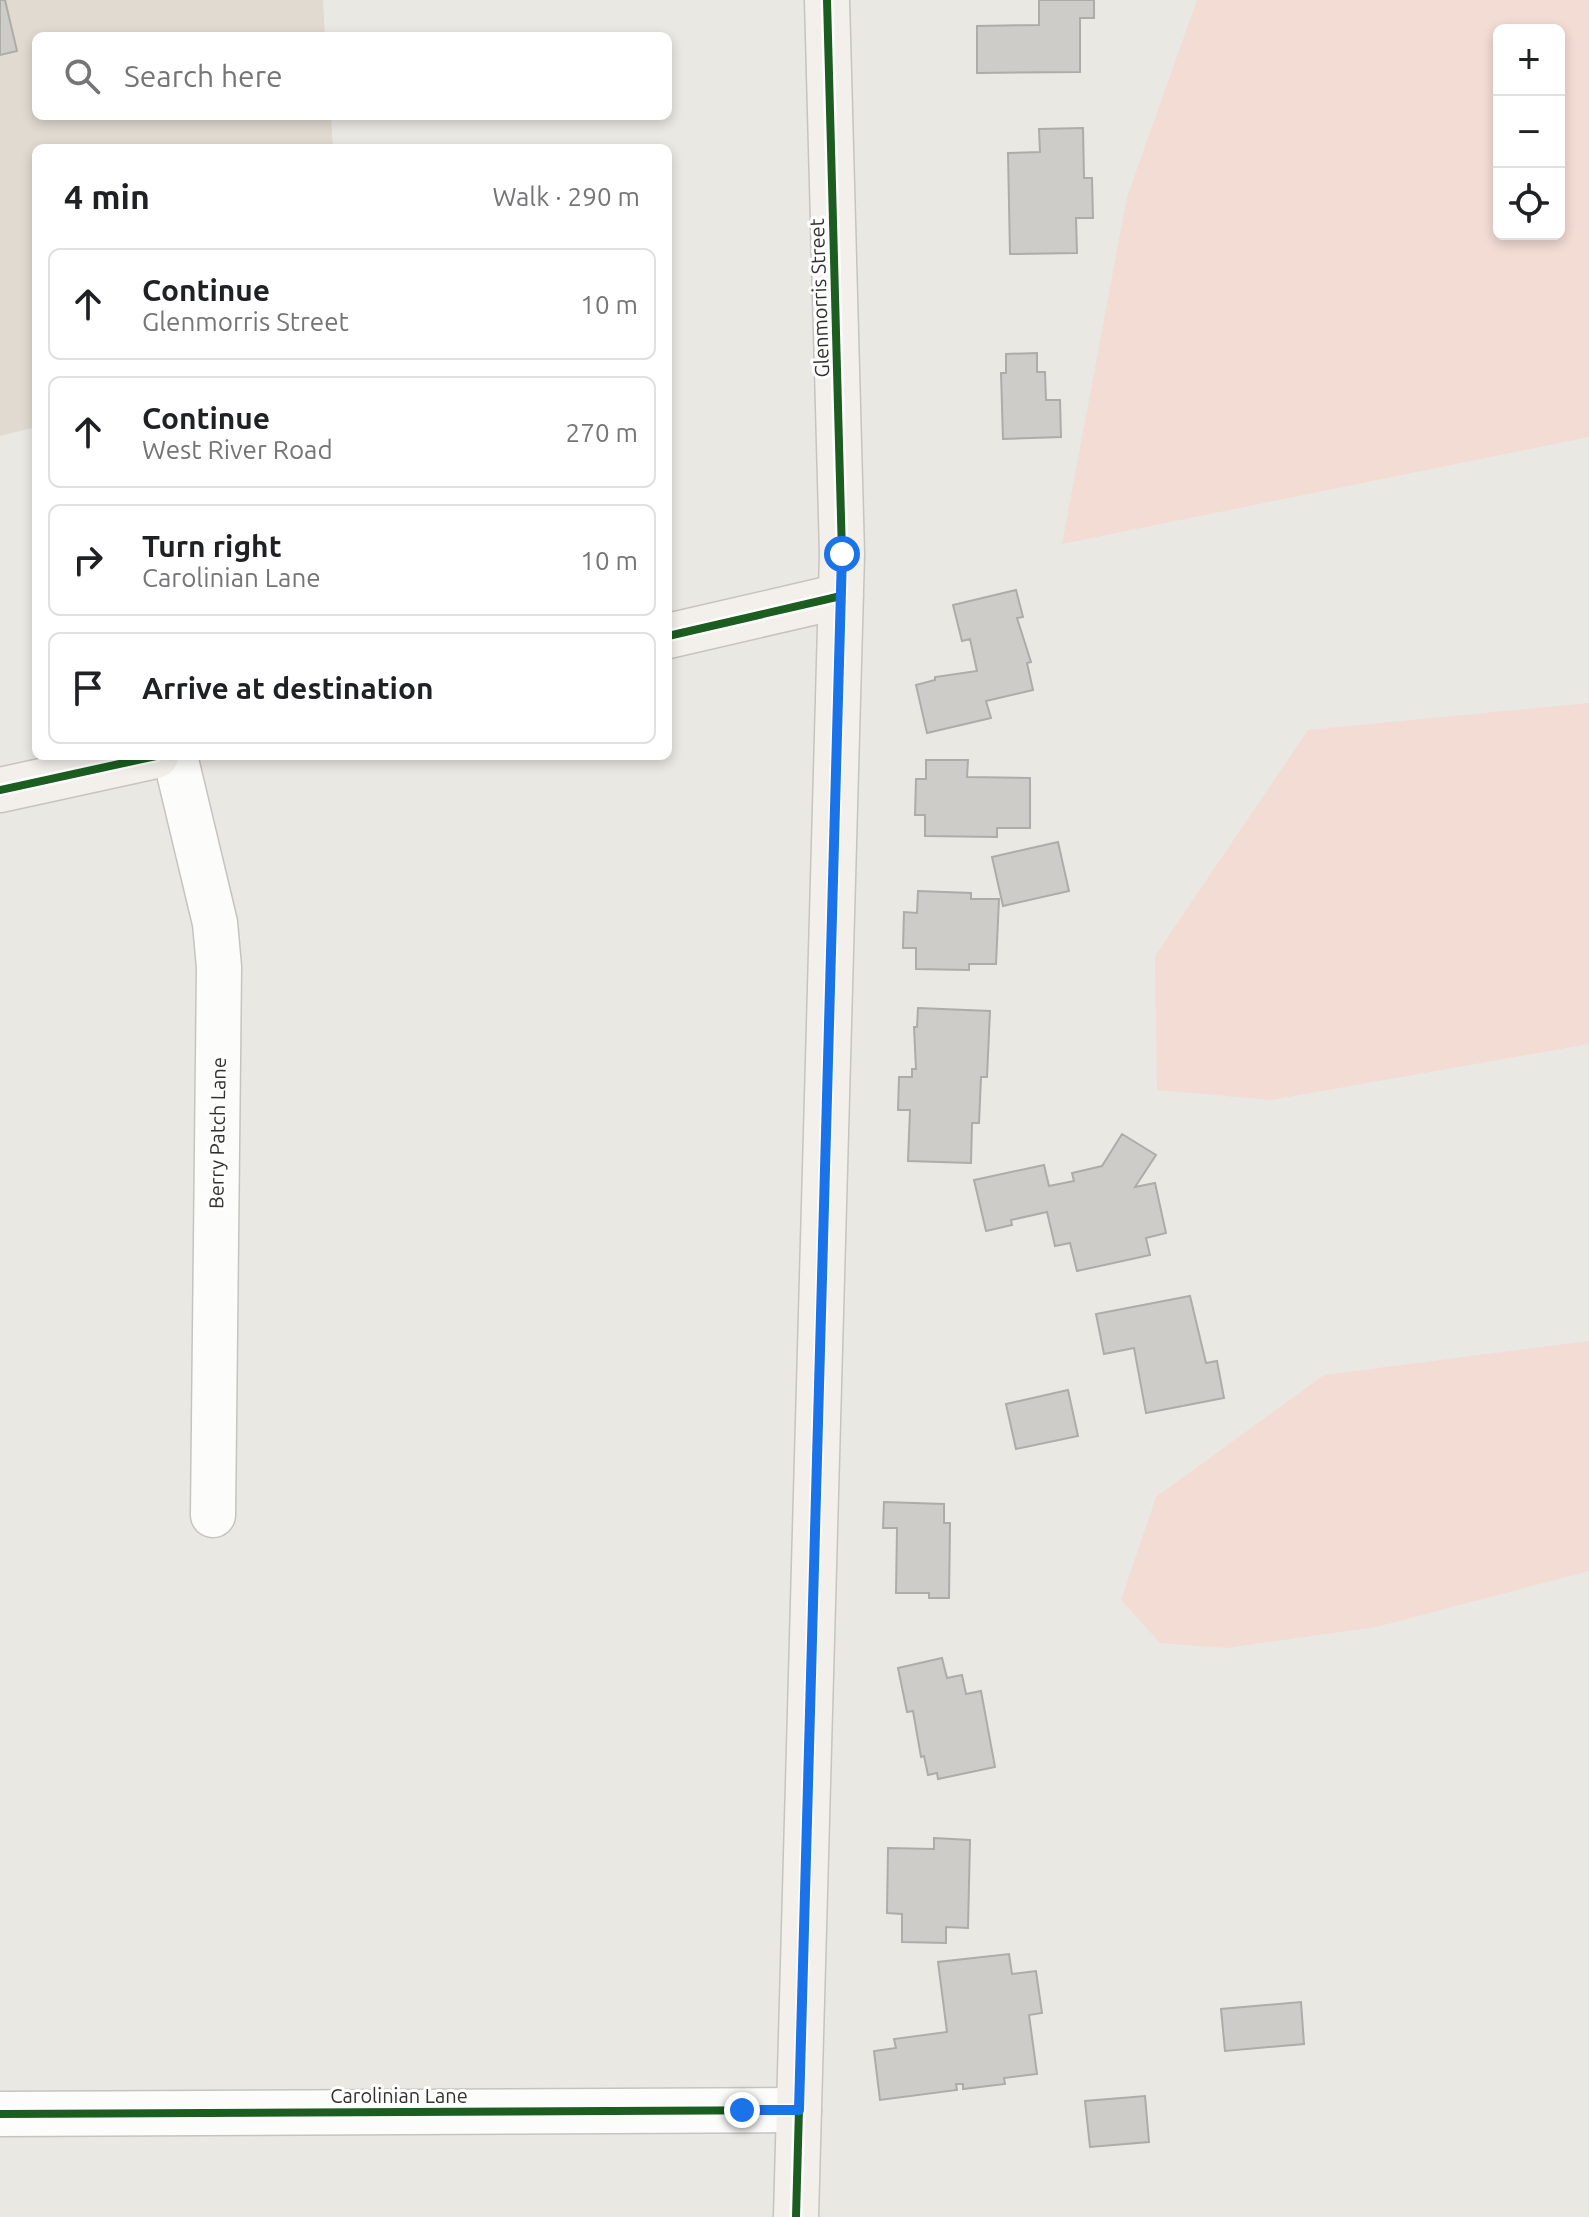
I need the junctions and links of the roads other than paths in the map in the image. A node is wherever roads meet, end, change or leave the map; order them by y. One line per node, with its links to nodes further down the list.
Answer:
1 (827, 0): 2 (street, Glenmorris Street)
2 (841, 596): 3 (street); 8 (street, Glenmorris Street)
3 (672, 635)
4 (138, 760): 6 (street)
5 (176, 760): 7 (street, Berry Patch Lane)
6 (0, 790)
7 (213, 1515)
8 (799, 2110): 9 (street, Carolinian Lane); 10 (street, Glenmorris Street)
9 (0, 2114)
10 (796, 2217)

